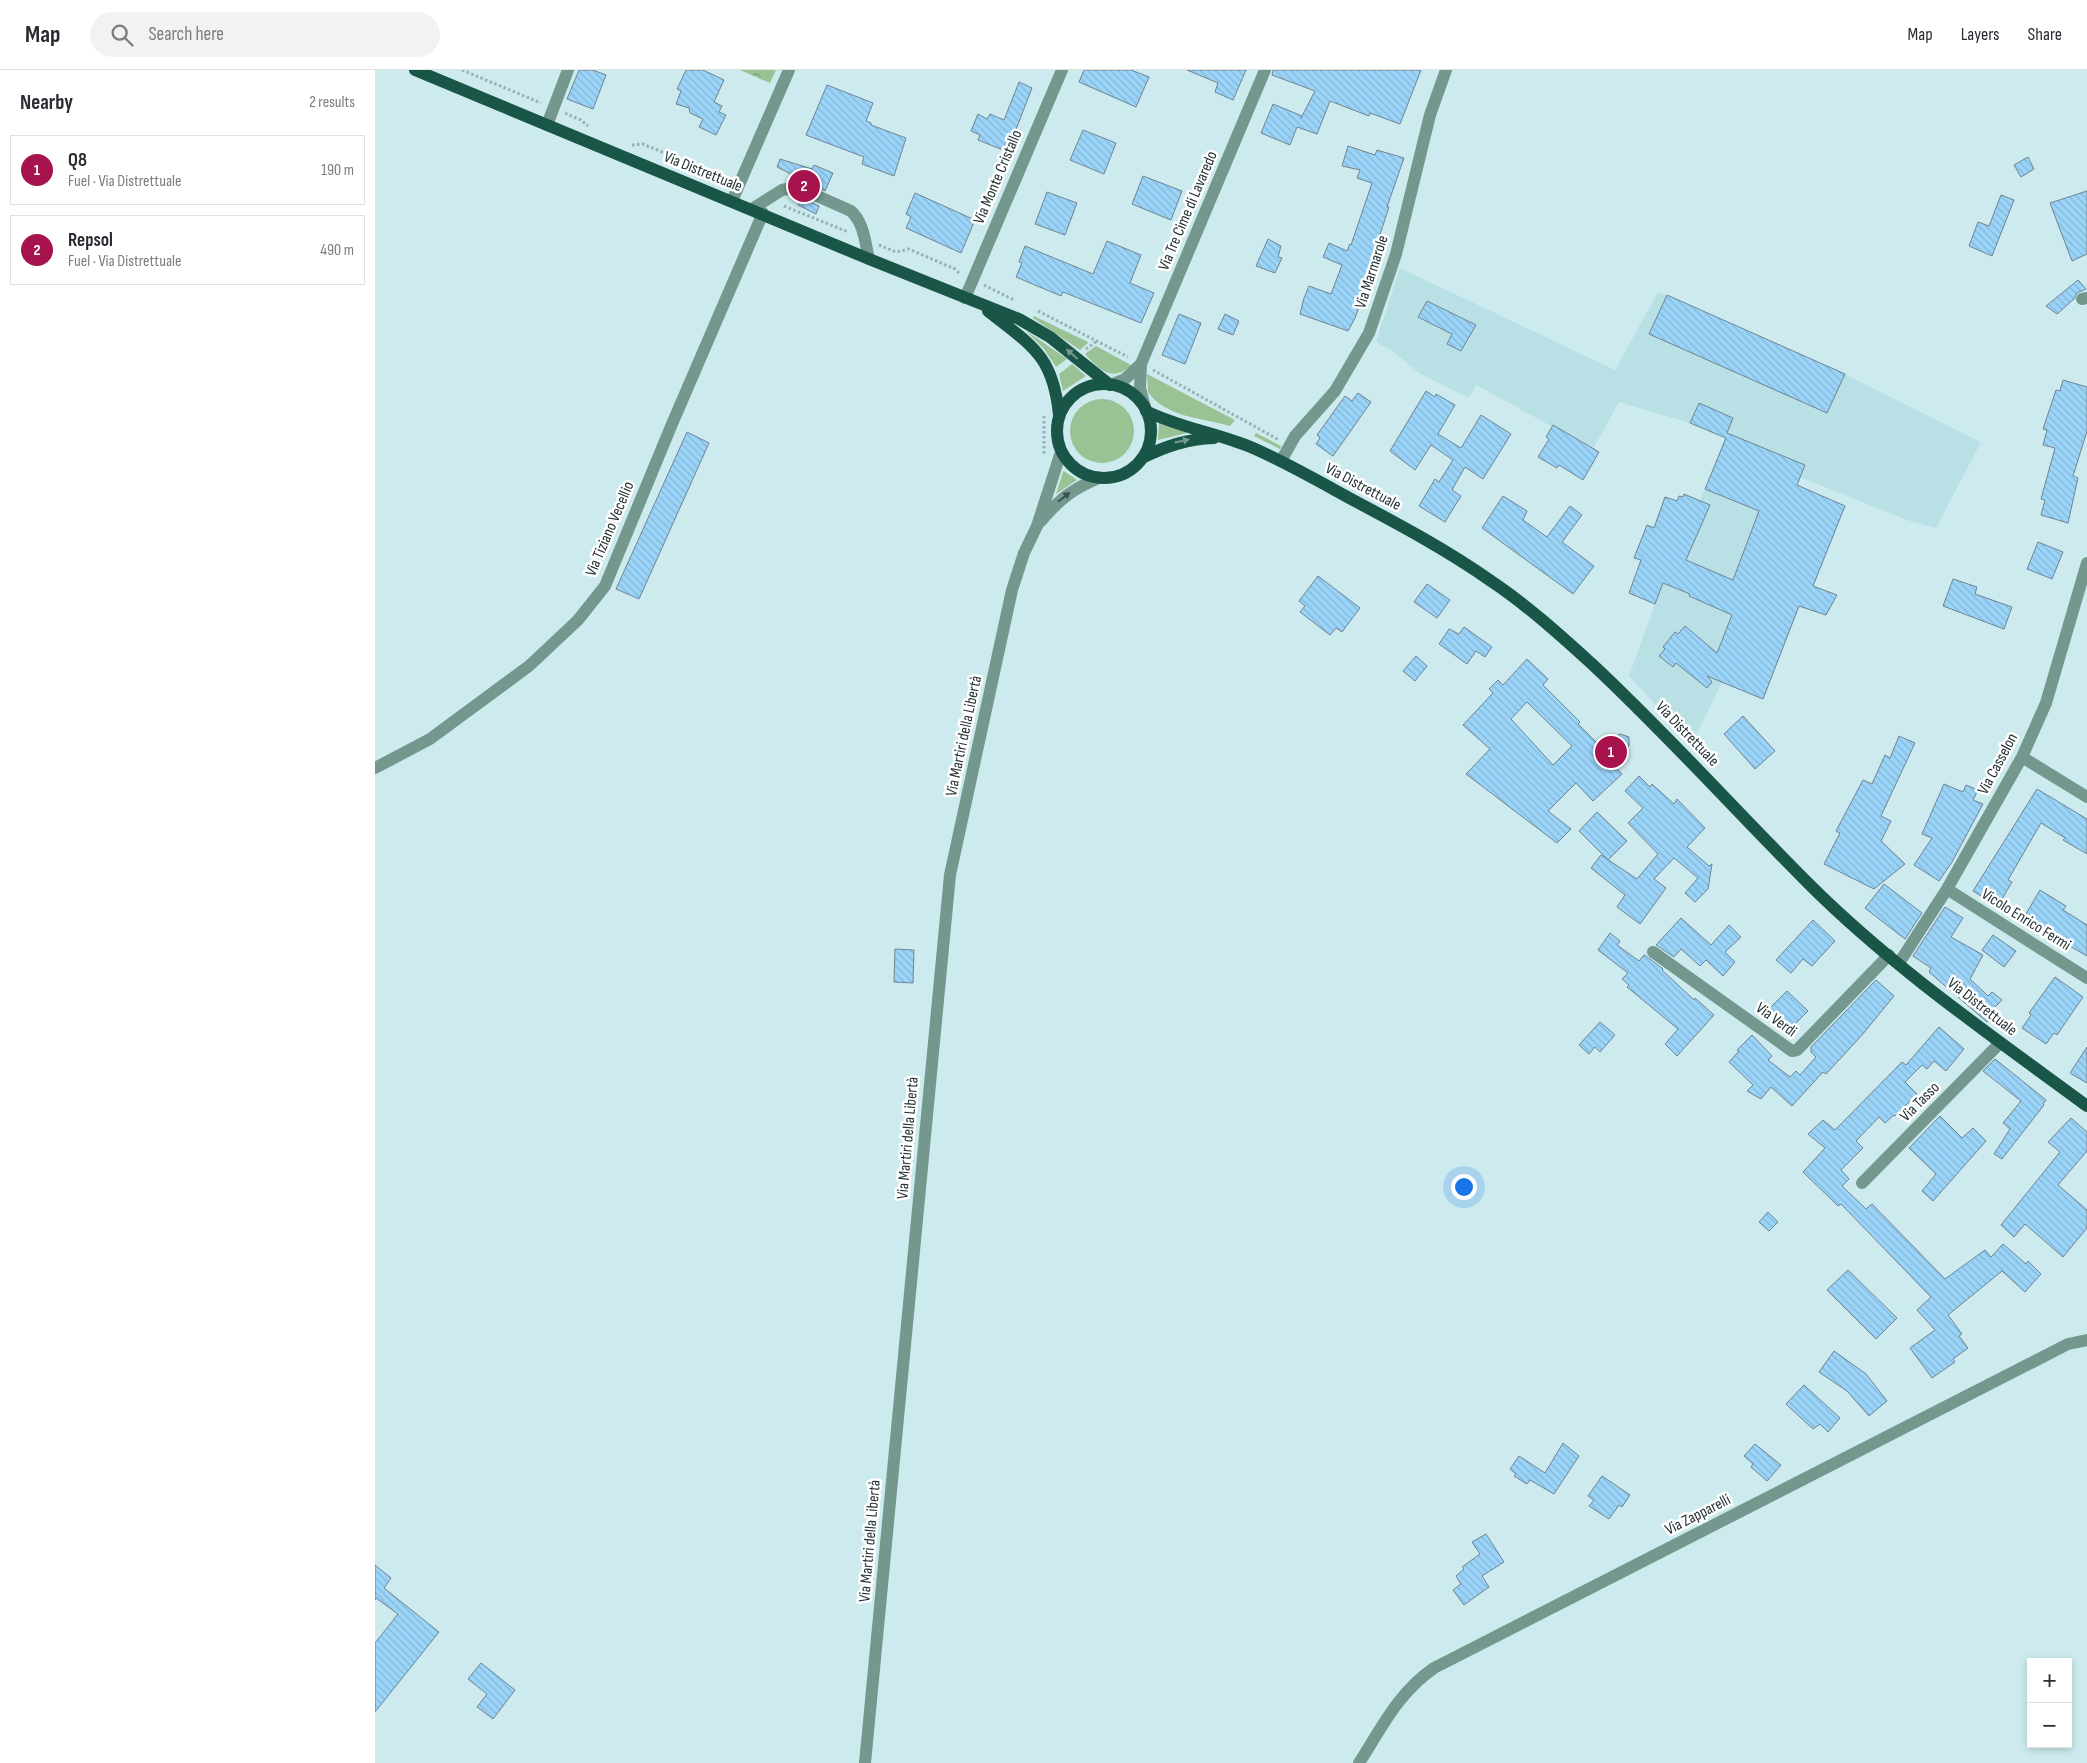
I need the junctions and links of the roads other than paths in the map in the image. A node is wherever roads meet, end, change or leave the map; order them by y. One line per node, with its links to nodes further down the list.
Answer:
1 (415, 70): 7 (main road, Via Distrettuale)
2 (568, 70): 7 (street)
3 (789, 70): 8 (street)
4 (1062, 70): 11 (street, Via Monte Cristallo)
5 (1265, 70): 13 (street, Via Tre Cime di Lavaredo)
6 (1446, 70): 20 (street, Via Marmarole)
7 (547, 126): 8 (main road, Via Distrettuale)
8 (733, 201): 9 (main road, Via Distrettuale)
9 (757, 211): 10 (main road, Via Distrettuale); 10 (street); 25 (street, Via Tiziano Vecellio)
10 (869, 259): 11 (main road, Via Distrettuale)
11 (965, 298): 12 (main road, Via Distrettuale)
12 (978, 304): 14 (main road, Via Distrettuale, one-way to 12); 16 (main road, Via Distrettuale)
13 (1142, 364): 14 (street, Via Tre Cime di Lavaredo); 15 (street, Via Tre Cime di Lavaredo)
14 (1110, 385): 15 (main road, Via Distrettuale); 16 (main road)
15 (1146, 411): 17 (main road, Via Distrettuale); 19 (main road)
16 (1059, 415): 18 (main road, Via Distrettuale)
17 (1226, 437): 19 (main road, Via Distrettuale, one-way to 17); 20 (main road, Via Distrettuale)
18 (1061, 452): 21 (main road); 22 (street)
19 (1142, 458): 21 (main road, Via Distrettuale)
20 (1281, 461): 29 (main road, Via Distrettuale)
21 (1099, 478): 22 (street, one-way to 21)
22 (1037, 526): 36 (street, Via Martiri della Libertà)
23 (2087, 563): 24 (street, Via Casselon)
24 (2022, 757): 26 (street); 27 (street, Via Casselon)
25 (375, 768)
26 (2087, 797)
27 (1947, 889): 30 (street, Via Casselon); 31 (street, Vicolo Enrico Fermi)
28 (1653, 952): 29 (street, Via Verdi)
29 (1889, 955): 30 (main road, Via Distrettuale)
30 (1899, 964): 32 (main road, Via Distrettuale)
31 (2087, 978)
32 (2000, 1043): 33 (main road, Via Distrettuale); 34 (street, Via Tasso)
33 (2087, 1106)
34 (1862, 1183)
35 (2087, 1340): 37 (street, Via Zapparelli)
36 (865, 1763)
37 (1359, 1763)

